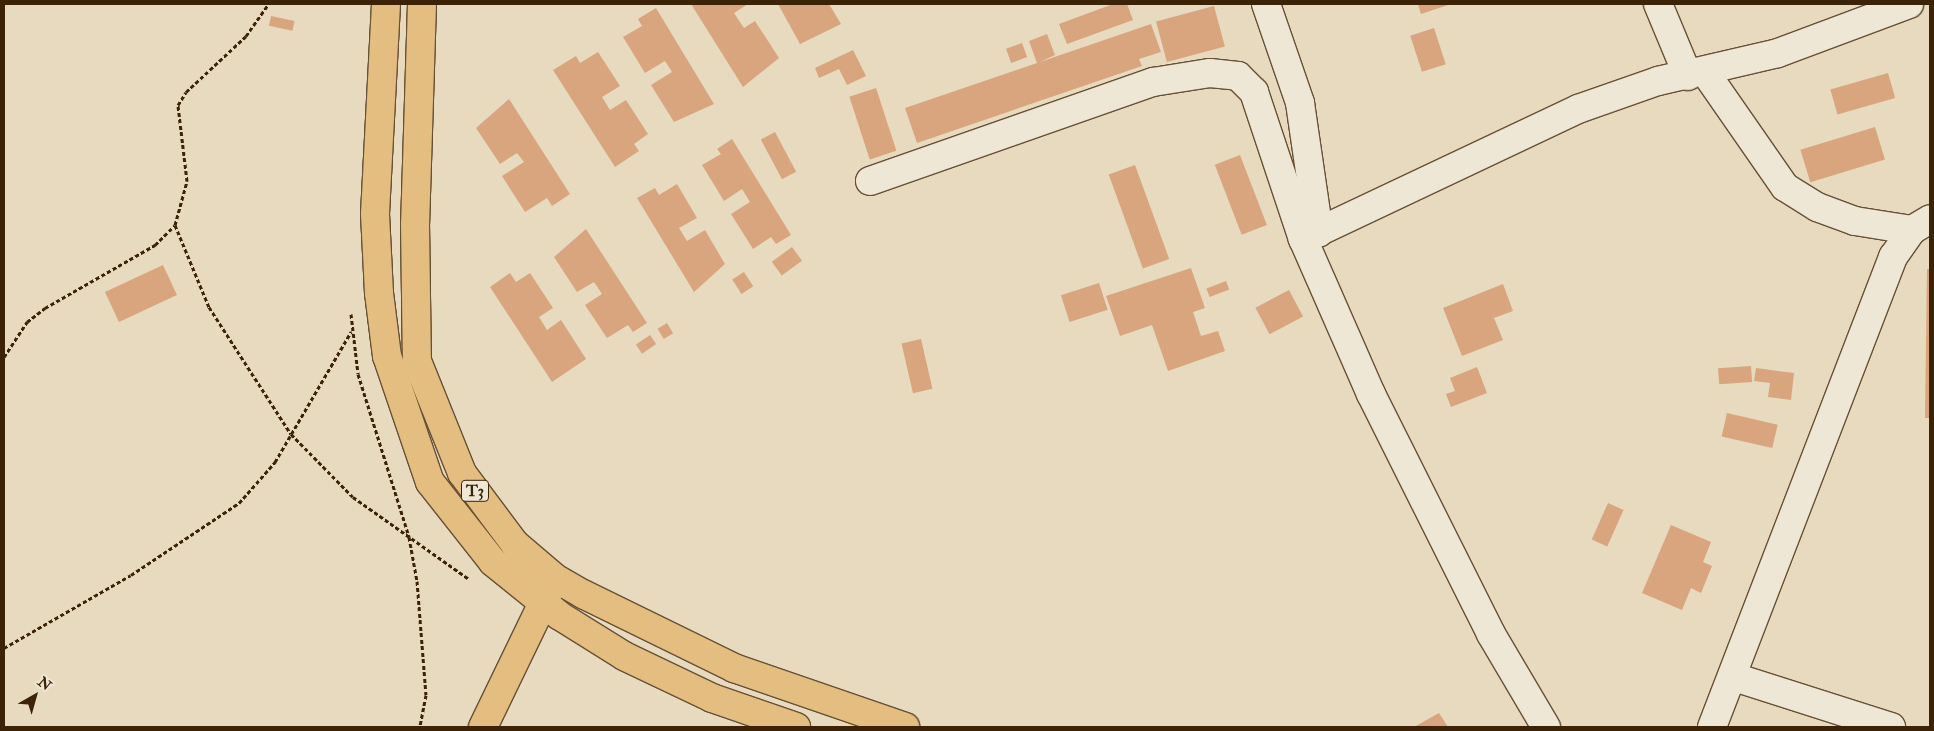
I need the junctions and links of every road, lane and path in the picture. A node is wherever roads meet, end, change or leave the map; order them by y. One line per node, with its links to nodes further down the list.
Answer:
1 (268, 4): 9 (path)
2 (386, 4): 18 (main road, T3)
3 (422, 4): 16 (main road, T3)
4 (1266, 4): 11 (street)
5 (1658, 4): 7 (street)
6 (1909, 4): 7 (street)
7 (1696, 74): 10 (street); 11 (street)
8 (870, 181): 11 (street)
9 (175, 225): 13 (path); 14 (path)
10 (1921, 225): 20 (street)
11 (1311, 236): 24 (street)
12 (351, 332): 14 (path)
13 (4, 357)
14 (291, 434): 15 (path); 19 (path)
15 (409, 537)
16 (555, 578): 17 (main road, T3); 18 (main road)
17 (585, 595): 18 (main road); 23 (main road, T3)
18 (551, 610): 21 (main road); 22 (main road, T3)
19 (4, 648)
20 (1734, 677): 25 (street); 26 (street)
21 (483, 727)
22 (796, 727)
23 (905, 727)
24 (1546, 727)
25 (1712, 727)
26 (1891, 727)

